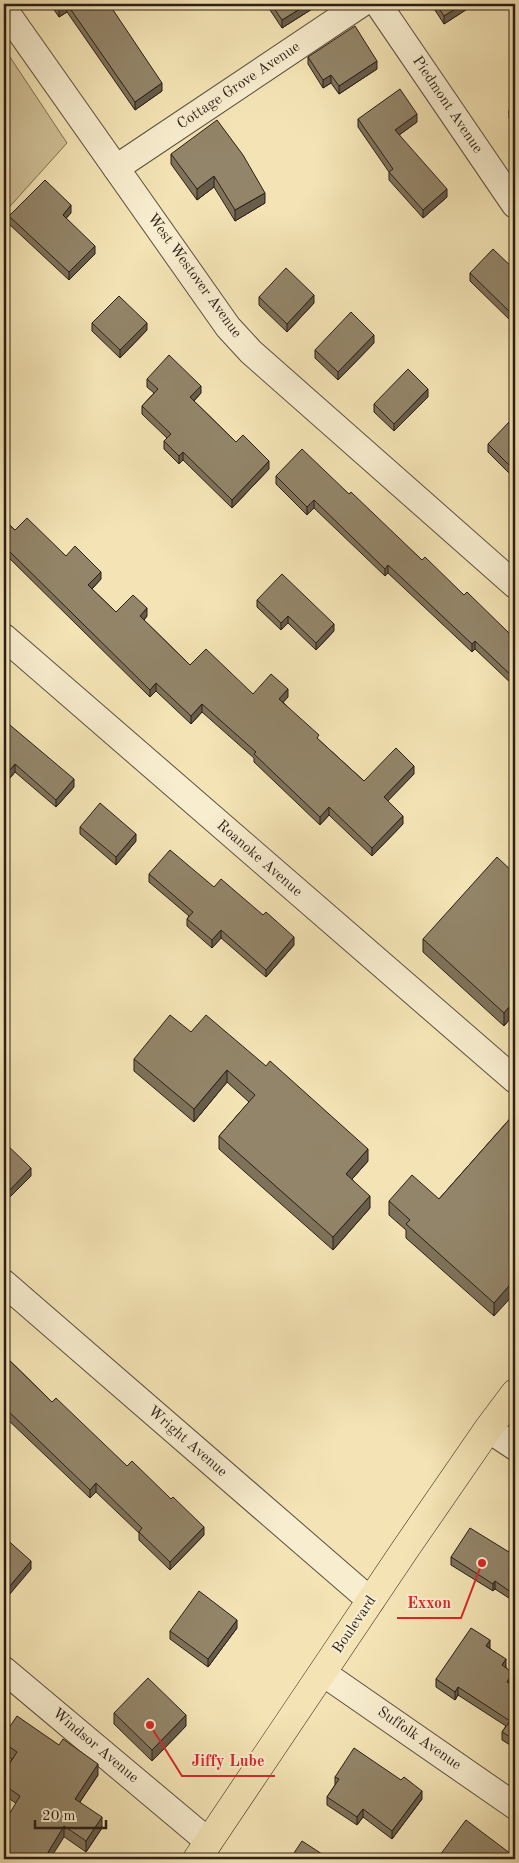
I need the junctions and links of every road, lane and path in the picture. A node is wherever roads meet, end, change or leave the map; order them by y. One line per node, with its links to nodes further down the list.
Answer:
1 (361, 4): 4 (street, Cottage Grove Avenue)
2 (378, 4): 5 (street, Piedmont Avenue)
3 (4, 9): 4 (street, West Westover Avenue)
4 (116, 168): 6 (street, West Westover Avenue)
5 (515, 206)
6 (515, 585)
7 (4, 637): 8 (street, Roanoke Avenue)
8 (515, 1080)
9 (4, 1284): 13 (street, Wright Avenue)
10 (515, 1394): 11 (main road, Boulevard)
11 (488, 1429): 12 (street); 13 (main road, Boulevard)
12 (515, 1447)
13 (371, 1601): 15 (main road, Boulevard)
14 (4, 1670): 17 (street, Windsor Avenue)
15 (323, 1673): 16 (street, Suffolk Avenue); 17 (main road, Boulevard)
16 (515, 1806)
17 (203, 1850)

